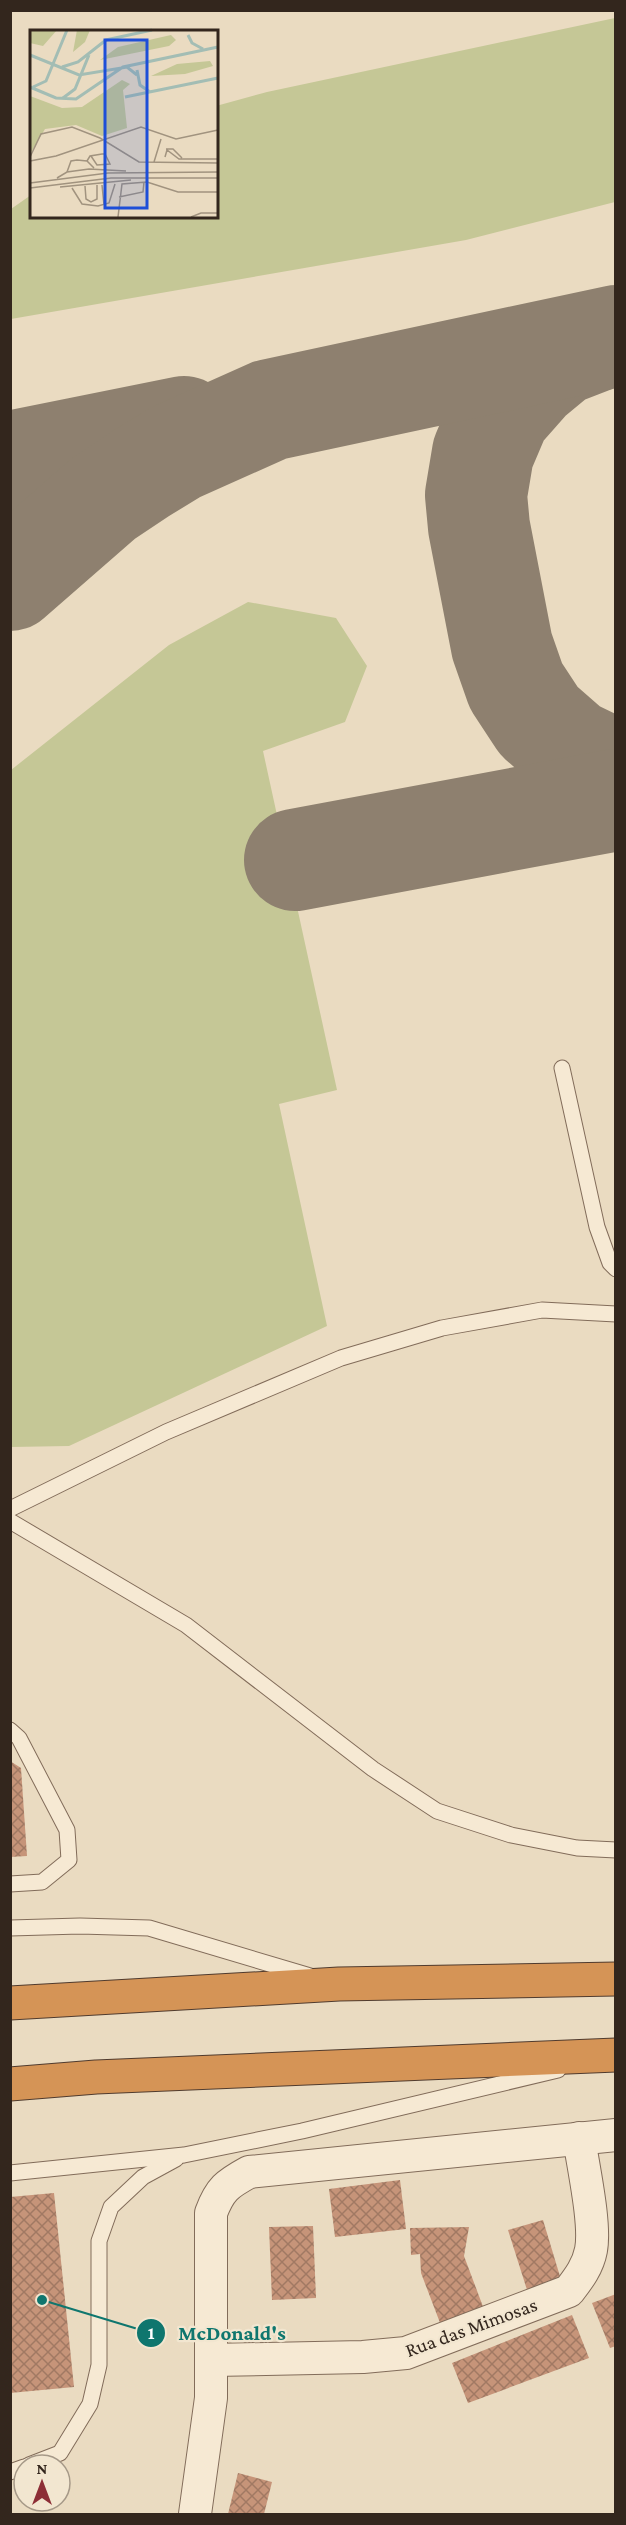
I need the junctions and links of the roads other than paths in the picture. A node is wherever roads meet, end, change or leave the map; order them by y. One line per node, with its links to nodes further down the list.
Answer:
1 (562, 1068): 2 (lane)
2 (615, 1269)
3 (615, 1314): 4 (lane)
4 (10, 1509)
5 (10, 1521): 7 (lane)
6 (10, 1730): 8 (lane)
7 (615, 1850)
8 (10, 1884)
9 (10, 1928): 11 (lane)
10 (615, 1979): 11 (highway)
11 (339, 1984): 12 (highway)
12 (10, 2002)
13 (615, 2056): 14 (highway); 17 (lane)
14 (10, 2084)
15 (615, 2135): 16 (street)
16 (579, 2138): 19 (street, Rua das Mimosas); 19 (street)
17 (184, 2155): 18 (lane); 20 (lane)
18 (10, 2173)
19 (212, 2360): 21 (street)
20 (60, 2453)
21 (195, 2514)

